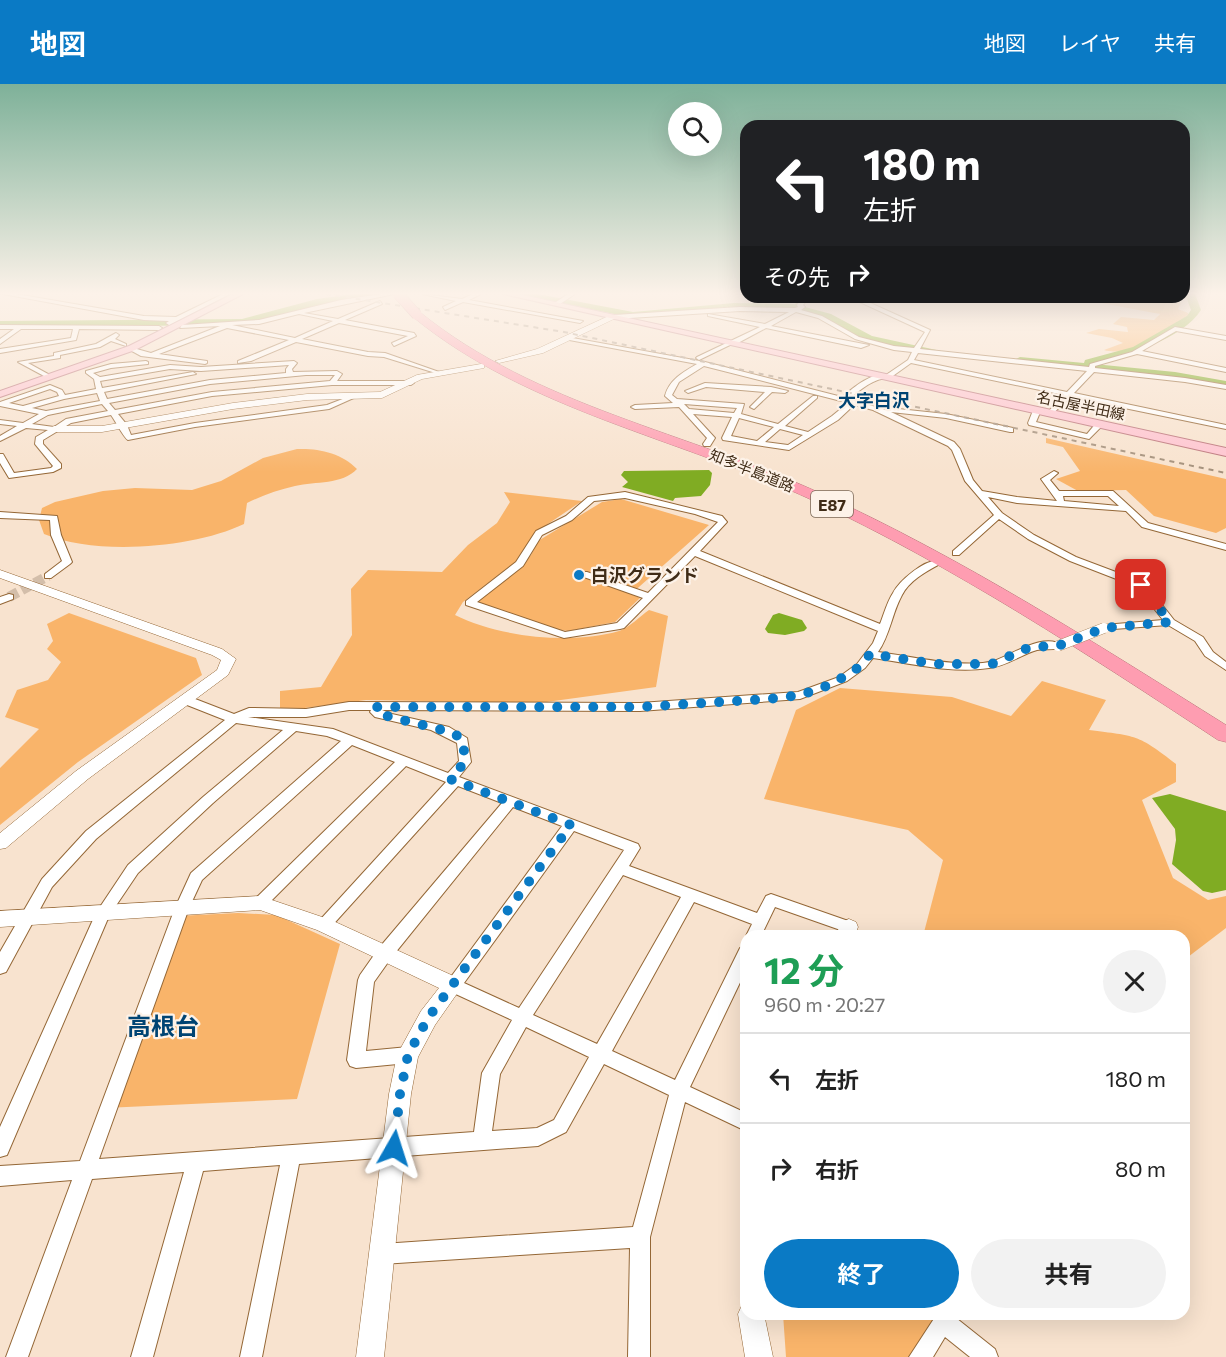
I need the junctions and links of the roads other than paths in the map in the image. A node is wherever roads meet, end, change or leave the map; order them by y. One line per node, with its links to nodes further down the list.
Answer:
1 (13, 353): 23 (street)
2 (59, 353): 23 (street)
3 (108, 353): 31 (main road)
4 (118, 353): 44 (main road)
5 (144, 353): 19 (street)
6 (158, 353): 19 (street)
7 (264, 353): 19 (street)
8 (375, 353): 30 (street)
9 (469, 353): 103 (highway, 知多半島道路 / E87)
10 (481, 353): 101 (highway, 知多半島道路 / E87)
11 (530, 353): 20 (street)
12 (655, 353): 21 (street)
13 (715, 353): 21 (street)
14 (780, 353): 32 (main road, 名古屋半田線)
15 (914, 353): 22 (street)
16 (960, 353): 26 (street)
17 (1133, 353): 26 (street)
18 (1144, 353): 27 (street)
19 (152, 356)
20 (500, 361)
21 (702, 361): 48 (street); 54 (street)
22 (910, 361): 32 (street); 45 (street)
23 (22, 362): 31 (street)
24 (481, 366): 30 (street)
25 (170, 367): 28 (street); 33 (street); 33 (street)
26 (1092, 367): 38 (street); 45 (street)
27 (1226, 370)
28 (202, 371): 29 (street); 35 (street); 41 (street)
29 (290, 374): 34 (street); 36 (street)
30 (440, 374): 37 (street)
31 (46, 375): 39 (main road)
32 (886, 377): 49 (street); 59 (main road, 名古屋半田線)
33 (97, 378): 41 (street)
34 (232, 380): 35 (street); 43 (street)
35 (210, 382): 50 (street)
36 (332, 383): 37 (street); 43 (street)
37 (411, 383): 46 (street)
38 (1226, 387)
39 (0, 388)
40 (771, 389): 42 (street); 48 (street); 55 (street)
41 (100, 391): 47 (street); 50 (street)
42 (688, 391)
43 (233, 392): 53 (street); 61 (street)
44 (0, 394)
45 (1071, 394): 62 (street); 70 (street)
46 (355, 396): 53 (street); 64 (street)
47 (63, 397): 52 (street); 57 (street)
48 (819, 397): 49 (street); 69 (street)
49 (843, 400): 51 (street)
50 (104, 402): 60 (street); 61 (street)
51 (852, 403): 58 (street); 73 (street)
52 (0, 404): 57 (street)
53 (233, 406): 64 (street); 68 (street)
54 (681, 406): 56 (street); 63 (street); 63 (street); 76 (street)
55 (754, 406)
56 (635, 407)
57 (25, 408): 60 (street)
58 (876, 408): 72 (street); 80 (street)
59 (1037, 410): 62 (main road, 名古屋半田線); 66 (street)
60 (46, 413): 67 (street)
61 (111, 413): 68 (street); 71 (street)
62 (1051, 413): 66 (main road, 名古屋半田線)
63 (738, 415): 69 (street); 75 (street)
64 (235, 420): 68 (street)
65 (0, 422): 67 (street)
66 (1100, 424): 77 (main road, 名古屋半田線)
67 (24, 425): 71 (street); 74 (street)
68 (123, 425): 71 (street)
69 (779, 426): 73 (street); 75 (street)
70 (1226, 427)
71 (54, 429): 78 (street)
72 (1010, 430)
73 (810, 435): 75 (street)
74 (0, 439)
75 (759, 443)
76 (707, 444)
77 (1226, 452)
78 (2, 461)
79 (1054, 473): 81 (street)
80 (979, 493): 82 (street); 84 (street)
81 (1057, 494): 82 (street); 83 (street)
82 (1064, 504): 83 (street)
83 (1128, 509): 86 (street)
84 (999, 515): 88 (street); 94 (street)
85 (0, 516): 92 (street)
86 (1226, 547)
87 (693, 552): 93 (street); 93 (street); 95 (street)
88 (956, 553)
89 (935, 563): 95 (street)
90 (0, 574): 98 (street)
91 (584, 574): 93 (street)
92 (48, 576)
93 (650, 597)
94 (1170, 622): 96 (street, bridge); 97 (street)
95 (883, 629): 96 (street)
96 (870, 654): 99 (street)
97 (1226, 667)
98 (186, 700): 100 (street); 109 (street)
99 (377, 707): 100 (street); 106 (street)
100 (234, 719): 102 (street); 115 (street)
101 (1226, 724)
102 (294, 727): 104 (street); 114 (street)
103 (1226, 735)
104 (350, 740): 105 (street); 113 (street)
105 (404, 762): 106 (street); 112 (street)
106 (453, 780): 107 (street); 118 (street)
107 (510, 802): 108 (street); 121 (street)
108 (571, 825): 110 (street); 124 (street)
109 (0, 843)
110 (622, 869): 111 (street); 125 (street)
111 (690, 895): 117 (street); 126 (street)
112 (260, 903): 113 (street); 118 (street)
113 (182, 908): 114 (street); 135 (street)
114 (103, 913): 115 (street); 131 (street)
115 (26, 917): 116 (street); 123 (street)
116 (0, 919)
117 (761, 921): 119 (street); 120 (street)
118 (324, 925): 121 (street)
119 (756, 930)
120 (842, 930)
121 (385, 953): 124 (street); 127 (street)
122 (740, 964): 128 (street)
123 (0, 967)
124 (453, 985): 125 (street); 127 (street)
125 (522, 1018): 126 (street); 130 (street)
126 (599, 1053): 128 (street); 130 (street)
127 (408, 1055): 132 (street)
128 (679, 1091): 129 (street); 137 (street)
129 (740, 1119)
130 (482, 1141): 132 (street)
131 (0, 1148)
132 (394, 1148): 133 (street); 138 (street)
133 (291, 1155): 134 (street); 142 (street)
134 (196, 1162): 135 (street); 141 (street)
135 (86, 1170): 136 (street); 140 (street)
136 (0, 1176)
137 (640, 1237): 138 (street); 144 (street)
138 (381, 1254): 143 (street)
139 (752, 1320): 145 (street)
140 (17, 1357)
141 (142, 1357)
142 (251, 1357)
143 (370, 1357)
144 (639, 1357)
145 (759, 1357)
146 (920, 1357): 147 (street)
147 (987, 1357)

